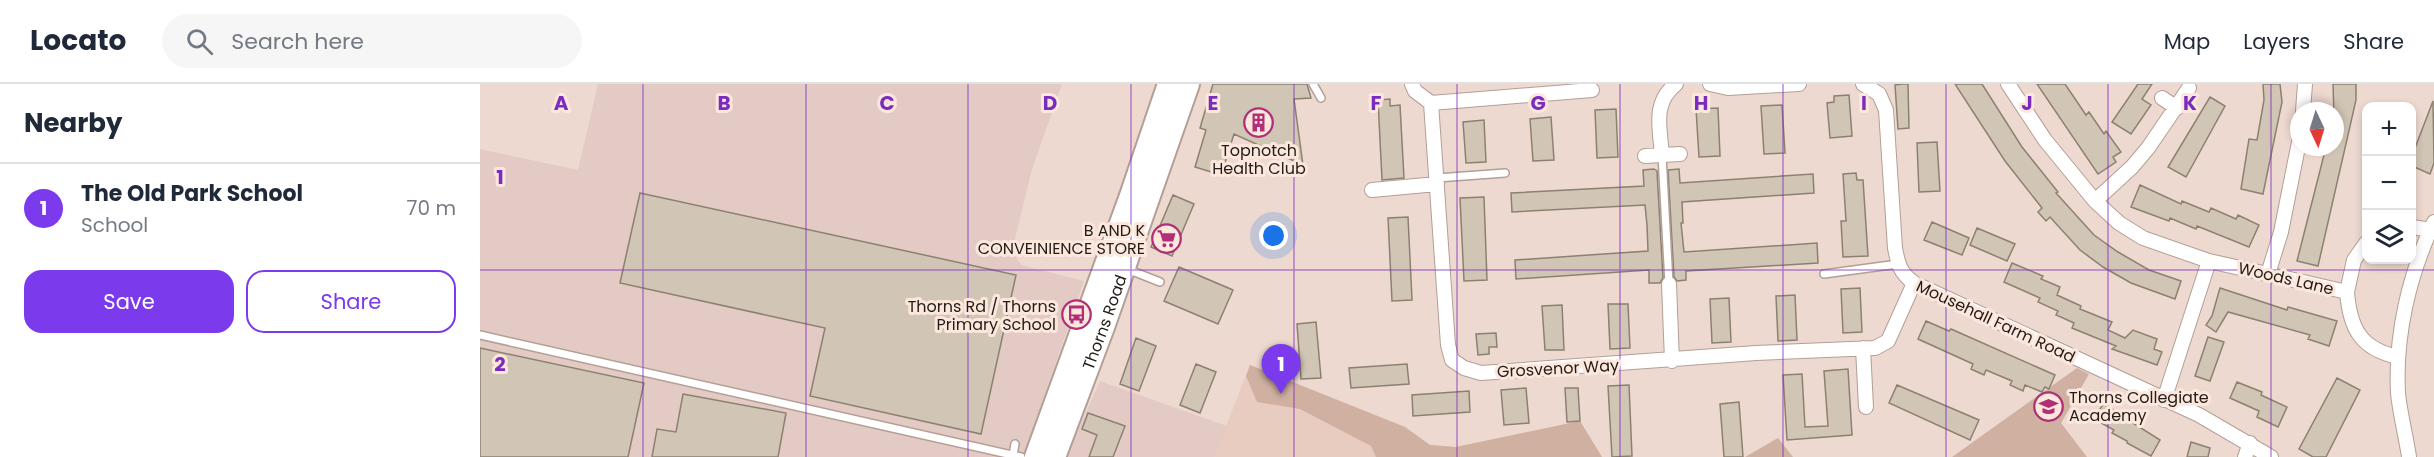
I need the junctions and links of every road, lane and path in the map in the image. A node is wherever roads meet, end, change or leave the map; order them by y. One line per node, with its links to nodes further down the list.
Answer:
1 (1169, 84): 47 (highway, Thorns Road)
2 (1188, 84): 31 (highway, Thorns Road)
3 (1313, 84): 13 (lane)
4 (1412, 84): 15 (street)
5 (1676, 84): 19 (street)
6 (1710, 84): 7 (street)
7 (1799, 84)
8 (1863, 84): 30 (street)
9 (2008, 84): 25 (street, Woods Lane)
10 (2305, 84): 16 (street)
11 (2189, 88): 17 (street)
12 (1592, 90): 15 (street)
13 (1321, 98)
14 (2162, 98): 17 (street)
15 (1431, 102): 23 (street, Grosvenor Way)
16 (2304, 102)
17 (2177, 108): 25 (street)
18 (1680, 154): 19 (street)
19 (1662, 155): 20 (street); 36 (lane)
20 (1645, 156)
21 (2296, 156): 33 (street)
22 (1505, 173): 23 (lane)
23 (1437, 181): 24 (street); 41 (street, Grosvenor Way)
24 (1372, 190)
25 (2095, 201): 29 (street, Woods Lane)
26 (2432, 226): 27 (street); 40 (street)
27 (2416, 227)
28 (2362, 250): 37 (street, Woods Lane)
29 (2209, 261): 33 (street, Woods Lane); 42 (street)
30 (1898, 264): 32 (lane); 35 (street, Mousehall Farm Road)
31 (1124, 268): 34 (lane); 48 (highway, Thorns Road)
32 (1824, 274)
33 (2268, 274): 37 (street, Woods Lane)
34 (1160, 282)
35 (1914, 283): 39 (street, Grosvenor Way); 42 (street, Mousehall Farm Road)
36 (1669, 284): 41 (street)
37 (2347, 292): 40 (street)
38 (480, 335): 46 (lane)
39 (1863, 348): 41 (street, Grosvenor Way); 43 (street)
40 (2398, 357): 51 (street)
41 (1672, 361)
42 (2164, 400): 44 (street, Mousehall Farm Road)
43 (1866, 407)
44 (2250, 443): 49 (street); 50 (street, Mousehall Farm Road)
45 (1015, 444): 46 (lane)
46 (1017, 456)
47 (1036, 457)
48 (1054, 457)
49 (2245, 457)
50 (2271, 457)
51 (2409, 457)

